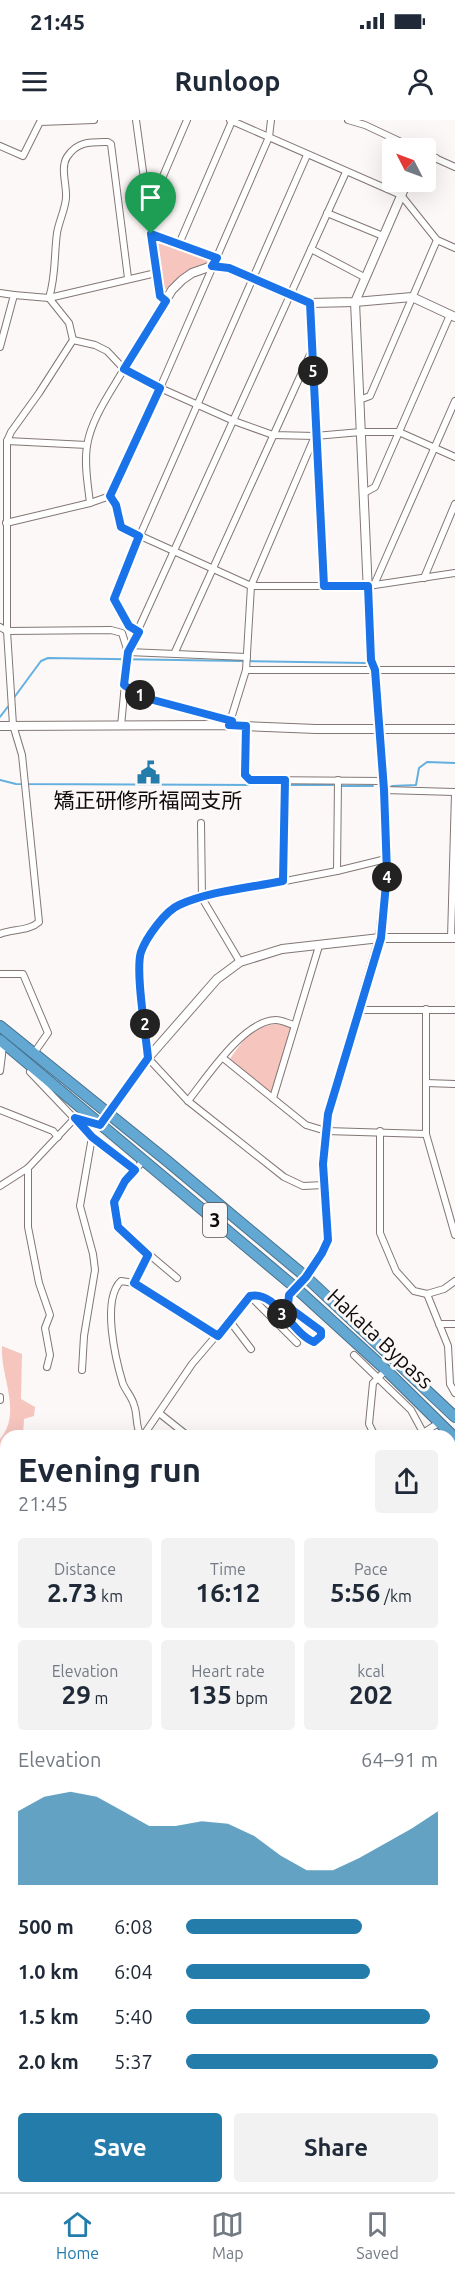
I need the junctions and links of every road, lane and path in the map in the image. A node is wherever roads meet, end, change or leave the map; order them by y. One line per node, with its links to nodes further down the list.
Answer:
1 (93, 120): 7 (street)
2 (136, 120): 18 (street)
3 (187, 120): 18 (street)
4 (231, 120): 9 (street); 23 (street)
5 (271, 120): 9 (street)
6 (348, 120): 8 (street)
7 (38, 121): 11 (street)
8 (366, 123): 10 (street)
9 (269, 137): 12 (street); 26 (street)
10 (390, 138)
11 (0, 146)
12 (307, 154): 15 (street); 31 (street)
13 (436, 158): 14 (street)
14 (455, 167)
15 (346, 172): 17 (street); 19 (street)
16 (402, 192): 17 (street)
17 (401, 195): 21 (street); 22 (street)
18 (148, 209): 20 (street)
19 (327, 213): 21 (street); 25 (street)
20 (151, 234): 23 (street); 28 (street)
21 (383, 236): 29 (street)
22 (436, 240): 24 (street); 36 (street)
23 (179, 244): 26 (street)
24 (455, 248)
25 (311, 249): 29 (street); 33 (street)
26 (217, 258): 27 (street)
27 (212, 266): 31 (street); 37 (street); 45 (street)
28 (156, 273): 30 (street); 37 (street)
29 (364, 277): 38 (street)
30 (128, 278): 35 (street); 35 (street)
31 (252, 278): 33 (street); 48 (street)
32 (0, 293): 34 (street)
33 (291, 294): 39 (street); 49 (street)
34 (15, 295): 35 (street); 42 (street)
35 (50, 297): 41 (street)
36 (412, 297): 38 (street); 40 (street); 46 (street)
37 (166, 301): 44 (street)
38 (355, 302): 39 (street); 46 (street)
39 (310, 303): 43 (street)
40 (452, 316): 51 (street)
41 (73, 340): 44 (street); 54 (street)
42 (0, 346)
43 (313, 348): 52 (street); 53 (street)
44 (124, 369): 45 (street); 55 (street)
45 (160, 388): 48 (street); 59 (street)
46 (359, 400): 50 (street)
47 (455, 401): 56 (street)
48 (198, 405): 49 (street); 63 (street)
49 (234, 421): 52 (street); 64 (street)
50 (361, 432): 51 (street); 53 (street); 58 (street)
51 (399, 432): 56 (street); 58 (street)
52 (273, 435): 53 (street); 65 (street)
53 (315, 436): 68 (street); 69 (street)
54 (7, 441): 55 (street); 62 (street)
55 (87, 445): 60 (street)
56 (434, 448): 57 (street); 70 (street)
57 (455, 457)
58 (364, 493): 70 (street)
59 (110, 496): 60 (street); 63 (street)
60 (90, 503): 62 (street)
61 (455, 504): 67 (street)
62 (6, 523): 72 (street)
63 (139, 536): 64 (street); 73 (street)
64 (175, 551): 65 (street); 73 (street)
65 (213, 568): 68 (street); 75 (street)
66 (455, 573): 67 (street)
67 (424, 578): 70 (street)
68 (251, 586): 69 (street); 76 (street)
69 (324, 586): 70 (street)
70 (371, 586): 78 (street)
71 (0, 627): 72 (street)
72 (7, 631): 74 (street); 82 (street)
73 (139, 632): 74 (street)
74 (128, 652): 75 (street); 80 (street)
75 (175, 652): 76 (street)
76 (247, 657): 77 (street)
77 (246, 670): 78 (street); 81 (street)
78 (375, 670): 79 (street); 86 (street)
79 (455, 670)
80 (124, 685): 81 (street); 84 (street)
81 (230, 723): 84 (street); 85 (street)
82 (13, 725): 83 (street); 84 (street); 98 (street)
83 (0, 726)
84 (121, 726)
85 (246, 726): 86 (street); 88 (street)
86 (380, 728): 87 (street); 90 (street)
87 (455, 729)
88 (285, 780): 89 (street); 96 (street)
89 (338, 780): 90 (street); 95 (street)
90 (384, 785): 91 (street); 93 (street)
91 (455, 793): 94 (street)
92 (201, 824): 97 (street)
93 (386, 860): 95 (street); 99 (street)
94 (454, 863): 100 (street)
95 (337, 871): 96 (street)
96 (283, 881): 97 (street)
97 (202, 897): 102 (street); 112 (street)
98 (0, 934)
99 (381, 938): 100 (street); 101 (street); 105 (street)
100 (453, 938)
101 (319, 946): 102 (street); 107 (street)
102 (240, 962): 112 (street)
103 (0, 974): 110 (street)
104 (426, 1009): 105 (street); 106 (street); 116 (street)
105 (361, 1010): 124 (street)
106 (455, 1010)
107 (294, 1025): 113 (street); 118 (street)
108 (0, 1026): 110 (highway, Hakata Bypass / 3)
109 (2, 1041): 111 (street); 123 (highway, Hakata Bypass / 3)
110 (34, 1053): 121 (highway, Hakata Bypass / 3)
111 (1, 1056): 114 (street)
112 (148, 1058): 119 (street); 121 (street)
113 (223, 1058): 118 (street); 119 (street)
114 (0, 1071)
115 (30, 1072): 122 (street)
116 (426, 1083): 117 (street); 126 (street)
117 (455, 1084)
118 (273, 1098): 124 (street)
119 (188, 1101): 132 (street)
120 (0, 1110): 127 (street)
121 (109, 1113): 123 (street); 135 (highway, Hakata Bypass / 3)
122 (75, 1118): 123 (street); 127 (street); 128 (street)
123 (100, 1125): 129 (highway, Hakata Bypass / 3)
124 (326, 1131): 125 (street); 132 (street)
125 (380, 1131): 126 (street); 140 (street)
126 (426, 1134): 133 (street)
127 (58, 1137): 130 (street)
128 (92, 1137): 129 (street); 150 (street)
129 (139, 1166): 134 (street); 139 (highway, Hakata Bypass / 3)
130 (28, 1168): 131 (street); 149 (street)
131 (1, 1183)
132 (324, 1185): 135 (street)
133 (455, 1234)
134 (148, 1255): 136 (street); 138 (street)
135 (306, 1277): 139 (street); 156 (highway, Hakata Bypass / 3)
136 (177, 1278)
137 (455, 1281): 140 (street)
138 (134, 1283): 145 (street); 158 (street)
139 (297, 1288): 141 (street); 151 (highway, Hakata Bypass / 3)
140 (427, 1294): 143 (street)
141 (250, 1296): 142 (street); 146 (street)
142 (229, 1320): 145 (street); 147 (street)
143 (439, 1324): 144 (street); 152 (street)
144 (455, 1324)
145 (218, 1336): 155 (street)
146 (297, 1342)
147 (251, 1349)
148 (354, 1355): 153 (street)
149 (47, 1367)
150 (82, 1370)
151 (386, 1370): 153 (street); 157 (highway, Hakata Bypass / 3)
152 (453, 1371): 154 (street)
153 (377, 1378): 161 (street); 162 (street)
154 (455, 1393)
155 (159, 1413): 159 (street); 160 (street)
156 (455, 1417)
157 (440, 1422): 163 (street); 164 (highway, Hakata Bypass / 3)
158 (138, 1430)
159 (146, 1430)
160 (180, 1430)
161 (372, 1430)
162 (422, 1430)
163 (429, 1430)
164 (448, 1430)

